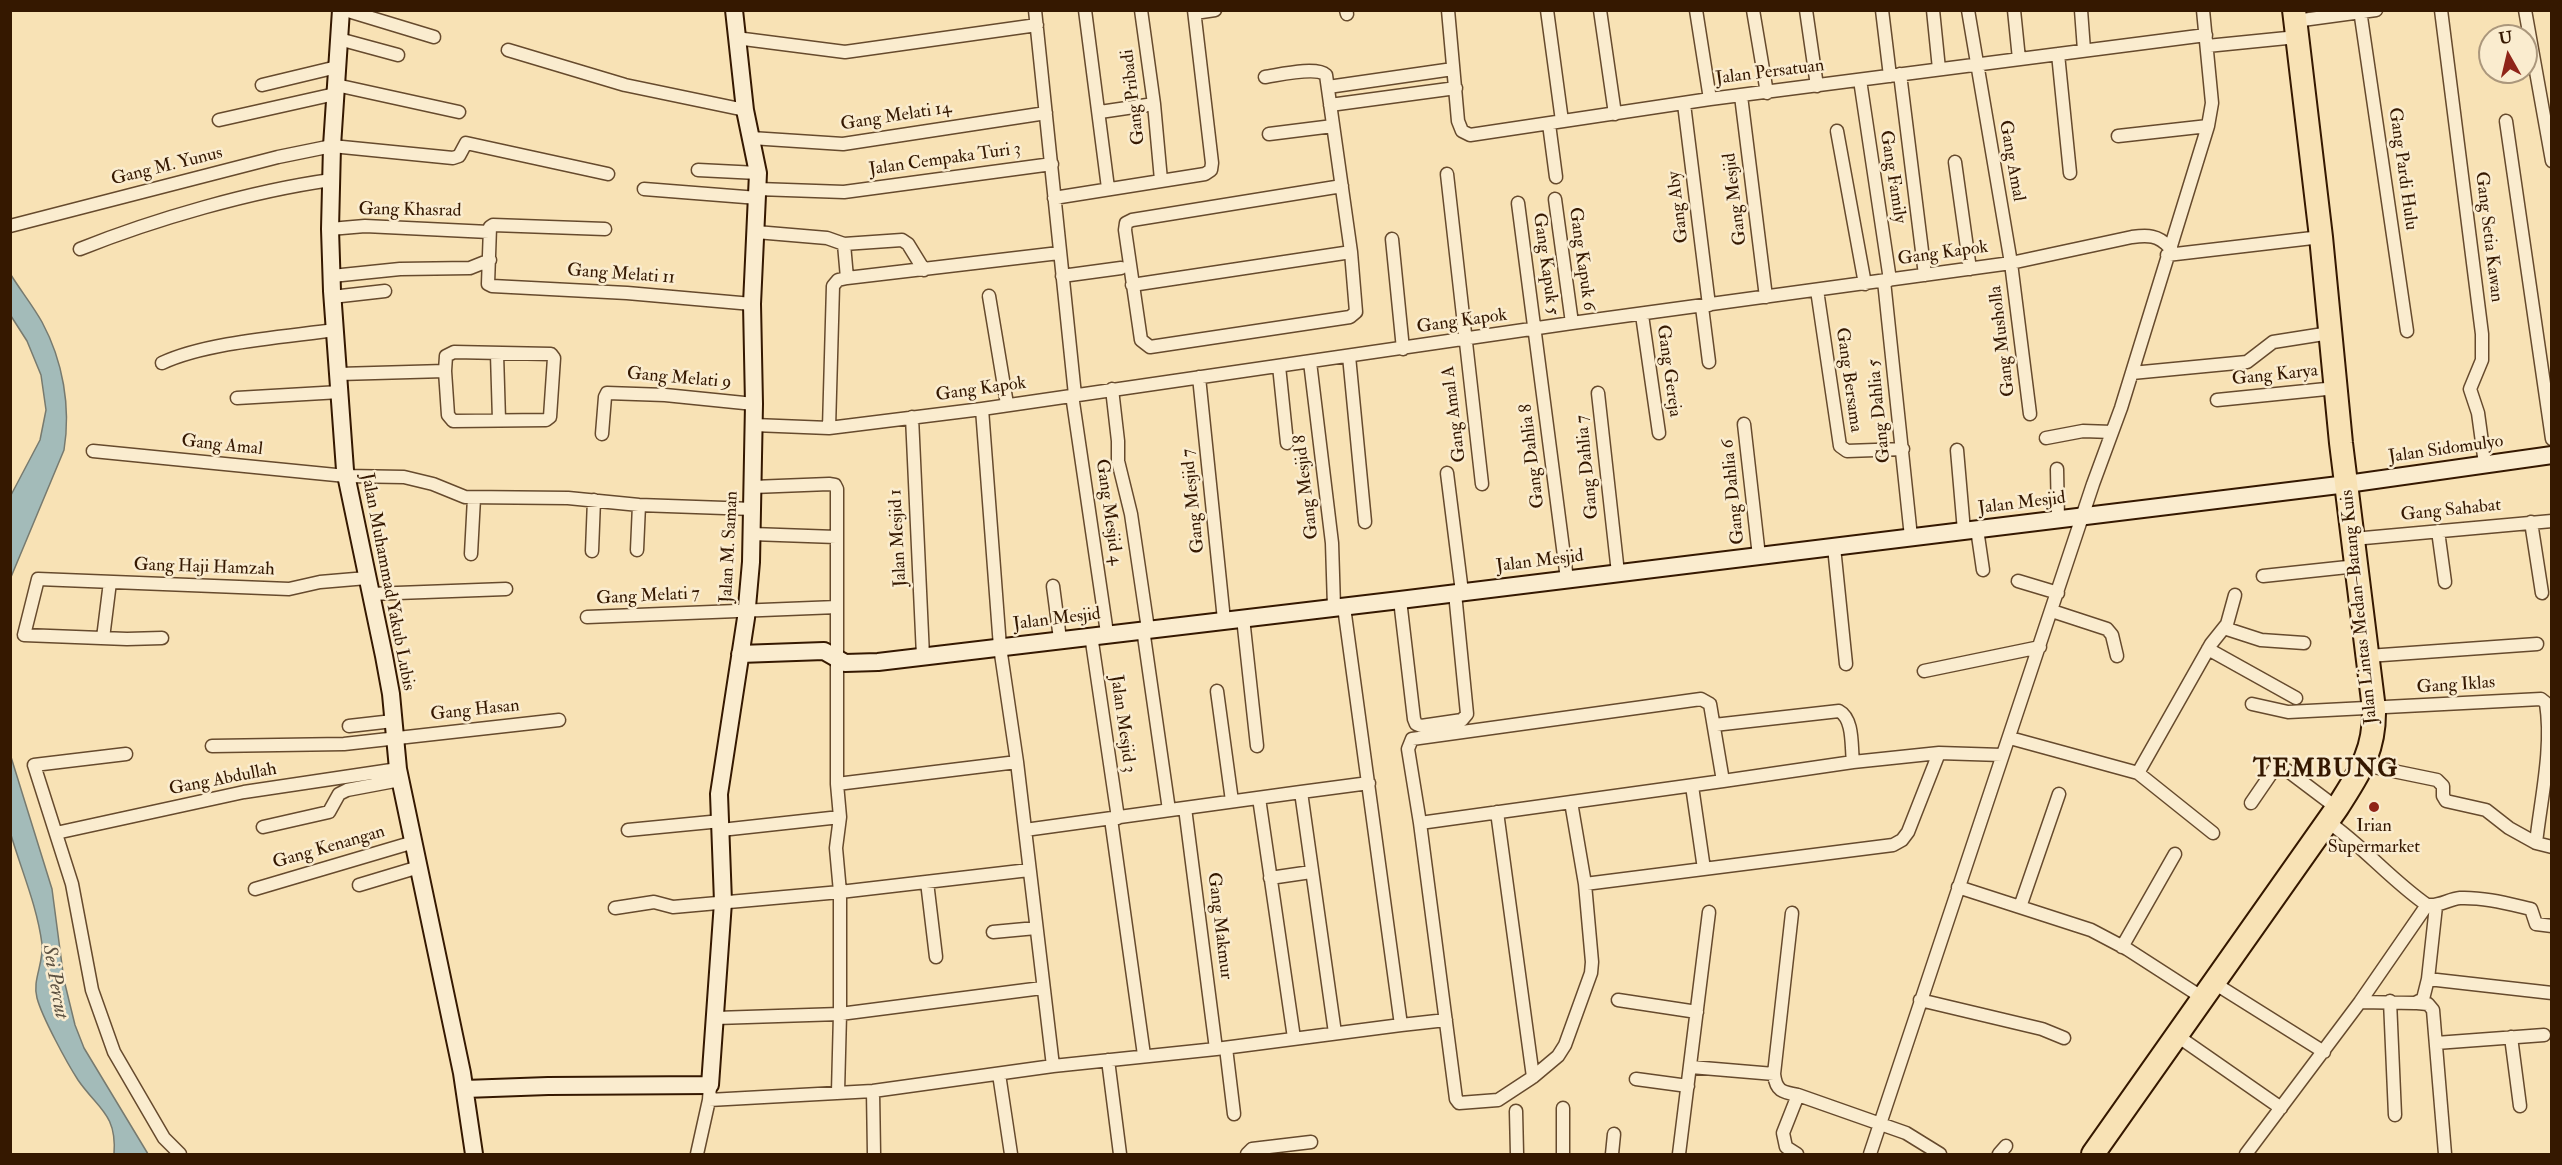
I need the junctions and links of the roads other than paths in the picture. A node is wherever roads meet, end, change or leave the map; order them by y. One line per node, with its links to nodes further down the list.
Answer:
1 (343, 10): 26 (street); 28 (street, Jalan Muhammad Yakub Lubis)
2 (734, 10): 27 (street, Jalan M. Saman)
3 (1035, 10): 25 (street, Gang Mesjid 4)
4 (1085, 10): 58 (street)
5 (1141, 10): 52 (street, Gang Pribadi)
6 (1215, 10): 22 (street)
7 (1448, 10): 37 (street, Jalan Persatuan)
8 (1547, 10): 61 (street)
9 (1600, 10): 59 (street)
10 (1696, 10): 51 (street)
11 (1753, 10): 48 (street)
12 (1806, 10): 44 (street)
13 (1882, 10): 39 (street)
14 (1933, 10): 38 (street)
15 (1968, 10): 35 (street, Gang Amal)
16 (2014, 10): 34 (street)
17 (2081, 10): 31 (street)
18 (2203, 10): 29 (street)
19 (2376, 10): 23 (street, Jalan Persatuan)
20 (2441, 10): 163 (street, Gang Setia Kawan)
21 (2525, 10): 71 (street)
22 (1194, 12): 80 (street)
23 (2360, 12): 24 (street, Jalan Persatuan); 123 (street, Gang Pardi Hulu)
24 (2296, 23): 29 (street, Jalan Persatuan); 93 (highway, Jalan Lintas Medan–Batang Kuis)
25 (1037, 25): 27 (street); 57 (street, Gang Mesjid 4)
26 (434, 37)
27 (736, 38): 55 (street, Jalan M. Saman)
28 (339, 39): 33 (street); 36 (street, Jalan Muhammad Yakub Lubis)
29 (2206, 41): 31 (street, Jalan Persatuan); 65 (street)
30 (508, 50): 55 (street)
31 (2084, 50): 32 (street, Jalan Persatuan)
32 (2058, 54): 34 (street, Jalan Persatuan); 75 (street)
33 (398, 55)
34 (2019, 59): 35 (street, Jalan Persatuan)
35 (1976, 65): 38 (street, Jalan Persatuan); 101 (street, Gang Amal)
36 (337, 67): 43 (street); 47 (street, Jalan Muhammad Yakub Lubis)
37 (1453, 69): 41 (street); 46 (street, Jalan Persatuan)
38 (1939, 69): 39 (street, Jalan Persatuan)
39 (1895, 75): 42 (street, Jalan Persatuan); 105 (street)
40 (1265, 76): 45 (street)
41 (1389, 78): 45 (street); 49 (street)
42 (1860, 80): 44 (street, Jalan Persatuan); 109 (street, Gang Family)
43 (262, 86)
44 (1817, 86): 48 (street, Jalan Persatuan)
45 (1328, 87): 54 (street)
46 (1456, 88): 49 (street); 63 (street, Jalan Persatuan)
47 (336, 89): 56 (street); 60 (street); 70 (street, Jalan Muhammad Yakub Lubis)
48 (1767, 93): 50 (street, Jalan Persatuan)
49 (1391, 96): 54 (street)
50 (1741, 96): 51 (street, Jalan Persatuan); 116 (street, Gang Mesjid)
51 (1710, 99): 53 (street, Jalan Persatuan)
52 (1154, 104): 58 (street); 80 (street, Gang Pribadi)
53 (1684, 104): 59 (street, Jalan Persatuan); 118 (street, Gang Aby)
54 (1330, 105): 64 (street)
55 (745, 110): 69 (street, Jalan M. Saman)
56 (459, 112)
57 (1046, 112): 69 (street, Gang Melati 14); 73 (street, Gang Mesjid 4)
58 (1100, 112): 83 (street)
59 (1615, 114): 61 (street, Jalan Persatuan)
60 (219, 120)
61 (1562, 121): 63 (street, Jalan Persatuan)
62 (2506, 121): 157 (street)
63 (1549, 124): 78 (street)
64 (1333, 126): 67 (street); 81 (street)
65 (2208, 126): 68 (street); 97 (street)
66 (1837, 131): 110 (street)
67 (1269, 134)
68 (2118, 136)
69 (751, 138): 82 (street, Jalan M. Saman)
70 (332, 146): 76 (street, Gang M. Yunus); 79 (street, Jalan Muhammad Yakub Lubis); 88 (street, Gang M. Yunus)
71 (2552, 161)
72 (1955, 162): 103 (street)
73 (1052, 164): 82 (street, Jalan Cempaka Turi 3); 85 (street, Gang Mesjid 4)
74 (698, 170): 82 (street)
75 (2070, 173)
76 (608, 174)
77 (1447, 174): 125 (street, Gang Amal A)
78 (1556, 177)
79 (331, 180): 89 (street, Jalan Muhammad Yakub Lubis); 96 (street)
80 (1161, 180): 83 (street)
81 (1341, 186): 98 (street); 111 (street)
82 (758, 187): 84 (street); 92 (street, Jalan M. Saman)
83 (1108, 188): 85 (street)
84 (644, 189)
85 (1054, 198): 99 (street, Gang Mesjid 4)
86 (1555, 199): 120 (street, Gang Kapuk 6)
87 (1518, 203): 122 (street, Gang Kapuk 5)
88 (10, 226)
89 (330, 229): 91 (street, Gang Khasrad); 106 (street, Jalan Muhammad Yakub Lubis)
90 (605, 229): 91 (street, Gang Khasrad)
91 (489, 232): 100 (street)
92 (756, 232): 95 (street); 117 (street, Jalan M. Saman)
93 (2321, 237): 97 (street); 124 (highway, Jalan Lintas Medan–Batang Kuis)
94 (1392, 239): 126 (street)
95 (844, 244): 104 (street); 108 (street)
96 (81, 249)
97 (2168, 251): 101 (street, Gang Kapok); 134 (street)
98 (1351, 252): 111 (street); 111 (street)
99 (1059, 253): 104 (street); 107 (street, Gang Mesjid 4)
100 (490, 260): 106 (street); 117 (street, Gang Melati 11)
101 (2011, 263): 103 (street, Gang Kapok); 147 (street, Gang Musholla)
102 (1121, 268): 107 (street)
103 (1970, 269): 105 (street, Gang Kapok)
104 (924, 270): 108 (street)
105 (1925, 275): 109 (street, Gang Kapok)
106 (332, 276): 115 (street, Jalan Muhammad Yakub Lubis)
107 (1062, 276): 141 (street, Gang Mesjid 4)
108 (847, 278): 152 (street)
109 (1887, 281): 110 (street, Gang Kapok); 159 (street, Gang Dahlia 5)
110 (1865, 284): 112 (street, Gang Kapok)
111 (1132, 285)
112 (1817, 290): 116 (street, Gang Kapok); 159 (street, Gang Bersama)
113 (385, 291): 115 (street)
114 (989, 296): 145 (street)
115 (332, 297): 121 (street, Jalan Muhammad Yakub Lubis)
116 (1766, 297): 118 (street, Gang Kapok)
117 (752, 304): 144 (street, Jalan M. Saman)
118 (1705, 306): 119 (street, Gang Kapok); 130 (street, Gang Aby)
119 (1642, 315): 120 (street, Gang Kapok); 154 (street, Gang Gereja)
120 (1572, 323): 122 (street, Gang Kapok)
121 (335, 330): 131 (street); 135 (street, Jalan Muhammad Yakub Lubis)
122 (1536, 330): 125 (street, Gang Kapok); 194 (street, Gang Dahlia 8)
123 (2407, 332)
124 (2330, 333): 134 (street); 137 (highway, Jalan Lintas Medan–Batang Kuis)
125 (1464, 340): 126 (street, Gang Kapok); 167 (street, Gang Amal A)
126 (1403, 349): 128 (street, Gang Kapok)
127 (497, 354): 133 (street); 149 (street); 149 (street)
128 (1349, 356): 129 (street, Gang Kapok); 177 (street)
129 (1310, 362): 132 (street, Gang Kapok); 207 (street, Gang Mesjid 8)
130 (1709, 362)
131 (162, 363)
132 (1279, 366): 136 (street, Gang Kapok); 158 (street)
133 (445, 371): 135 (street); 149 (street)
134 (2132, 373): 153 (street)
135 (339, 374): 139 (street, Jalan Muhammad Yakub Lubis)
136 (1199, 377): 138 (street, Gang Kapok); 212 (street, Gang Mesjid 7)
137 (2336, 388): 143 (street, Gang Karya); 168 (highway, Jalan Lintas Medan–Batang Kuis)
138 (1112, 389): 141 (street, Gang Kapok); 214 (street)
139 (340, 393): 142 (street); 166 (street, Jalan Muhammad Yakub Lubis)
140 (1598, 393): 192 (street, Gang Dahlia 7)
141 (1074, 395): 145 (street, Gang Kapok); 215 (street, Gang Mesjid 4)
142 (237, 398)
143 (2217, 400)
144 (754, 404): 151 (street, Jalan M. Saman); 155 (street, Gang Melati 9)
145 (1007, 404): 146 (street, Gang Kapok)
146 (982, 409): 148 (street, Gang Kapok); 221 (street)
147 (2030, 414)
148 (912, 417): 152 (street, Gang Kapok); 225 (street, Jalan Mesjid 1)
149 (499, 420)
150 (1744, 424): 189 (street, Gang Dahlia 6)
151 (754, 425): 152 (street, Gang Kapok); 169 (street, Jalan M. Saman)
152 (829, 428)
153 (2112, 432): 156 (street); 174 (street)
154 (1659, 433)
155 (602, 434)
156 (2046, 438)
157 (2552, 439)
158 (1287, 443)
159 (1903, 449): 183 (street, Gang Dahlia 5)
160 (1956, 450): 179 (street)
161 (93, 451): 166 (street, Gang Amal)
162 (2552, 455): 163 (street, Jalan Sidomulyo)
163 (2485, 464): 168 (street, Jalan Sidomulyo)
164 (2057, 469): 175 (street)
165 (1447, 473): 201 (street)
166 (346, 476): 170 (street, Gang Amal); 198 (street, Jalan Muhammad Yakub Lubis)
167 (1482, 484)
168 (2347, 484): 174 (street, Jalan Mesjid); 184 (highway, Jalan Lintas Medan–Batang Kuis)
169 (753, 487): 173 (street, Jalan M. Saman); 182 (street)
170 (474, 498): 171 (street, Gang Amal); 188 (street)
171 (594, 500): 172 (street, Gang Amal); 187 (street)
172 (639, 505): 173 (street, Gang Amal); 186 (street)
173 (753, 509): 181 (street, Jalan M. Saman)
174 (2083, 516): 175 (street, Jalan Mesjid); 202 (street)
175 (2058, 519): 179 (street, Jalan Mesjid)
176 (2552, 520): 178 (street, Gang Sahabat)
177 (1365, 522)
178 (2531, 522): 180 (street, Gang Sahabat); 203 (street)
179 (1971, 530): 183 (street, Jalan Mesjid); 191 (street)
180 (2438, 531): 184 (street, Gang Sahabat); 197 (street)
181 (752, 534): 182 (street); 208 (street, Jalan M. Saman)
182 (836, 537): 206 (street)
183 (1911, 537): 185 (street, Jalan Mesjid)
184 (2353, 539): 190 (highway, Jalan Lintas Medan–Batang Kuis)
185 (1834, 547): 189 (street, Jalan Mesjid); 229 (street)
186 (637, 550)
187 (592, 551)
188 (471, 554)
189 (1759, 556): 192 (street, Jalan Mesjid)
190 (2356, 566): 193 (street); 227 (highway, Jalan Lintas Medan–Batang Kuis)
191 (1983, 570)
192 (1618, 573): 194 (street, Jalan Mesjid)
193 (2263, 576)
194 (1567, 579): 201 (street, Jalan Mesjid)
195 (2018, 581): 202 (street)
196 (110, 582): 198 (street, Gang Haji Hamzah); 216 (street); 216 (street, Gang Haji Hamzah)
197 (2445, 582)
198 (369, 586): 200 (street, Gang Haji Hamzah); 238 (street, Jalan Muhammad Yakub Lubis)
199 (1053, 586): 218 (street)
200 (506, 589)
201 (1458, 592): 205 (street, Jalan Mesjid); 205 (street)
202 (2058, 593): 209 (street)
203 (2542, 593)
204 (2235, 595): 213 (street)
205 (1400, 600): 207 (street, Jalan Mesjid)
206 (837, 607): 208 (street, Gang Melati 7); 228 (street)
207 (1339, 607): 211 (street, Jalan Mesjid); 252 (street, Gang Mesjid 8)
208 (747, 610): 210 (street, Gang Melati 7); 224 (street, Jalan M. Saman)
209 (2052, 611): 222 (street); 226 (street)
210 (587, 617)
211 (1243, 618): 212 (street, Jalan Mesjid); 241 (street)
212 (1224, 620): 214 (street, Jalan Mesjid)
213 (2224, 628): 219 (street); 223 (street)
214 (1145, 629): 215 (street, Jalan Mesjid); 262 (street)
215 (1099, 634): 218 (street, Jalan Mesjid); 266 (street, Jalan Mesjid 3)
216 (103, 638): 217 (street)
217 (162, 638)
218 (1060, 639): 221 (street, Jalan Mesjid)
219 (2304, 643)
220 (2537, 644): 227 (street)
221 (1000, 647): 225 (street, Jalan Mesjid); 246 (street)
222 (2040, 647): 230 (street); 239 (street)
223 (2208, 649): 232 (street); 249 (street)
224 (740, 654): 228 (street, Jalan Mesjid); 268 (street, Jalan M. Saman)
225 (923, 656): 228 (street, Jalan Mesjid)
226 (2117, 656)
227 (2368, 656): 234 (highway, Jalan Lintas Medan–Batang Kuis)
228 (837, 658): 253 (street)
229 (1846, 664)
230 (1924, 671)
231 (1218, 691): 258 (street)
232 (2296, 698)
233 (2252, 704): 234 (street, Gang Iklas)
234 (2374, 709): 245 (street, Gang Iklas); 248 (highway, Jalan Lintas Medan–Batang Kuis)
235 (559, 720): 238 (street, Gang Hasan)
236 (1714, 724): 247 (street); 251 (street); 267 (street)
237 (349, 726): 238 (street)
238 (394, 730): 240 (street); 250 (street, Jalan Muhammad Yakub Lubis)
239 (2010, 738): 244 (street); 249 (street)
240 (212, 746)
241 (1257, 746)
242 (1939, 753): 244 (street); 247 (street); 279 (street)
243 (126, 754): 272 (street)
244 (2002, 755): 286 (street)
245 (2549, 758): 275 (street)
246 (1017, 762): 253 (street); 271 (street)
247 (1853, 762): 251 (street)
248 (2364, 765): 264 (highway, Jalan Lintas Medan–Batang Kuis); 275 (street)
249 (2138, 773): 273 (street)
250 (399, 775): 269 (street); 272 (street, Gang Abdullah); 274 (street, Jalan Muhammad Yakub Lubis)
251 (1722, 781): 254 (street)
252 (1369, 783): 255 (street); 313 (street, Gang Mesjid 8)
253 (837, 784): 265 (street)
254 (1692, 786): 259 (street); 279 (street)
255 (1300, 792): 257 (street); 281 (street)
256 (2059, 794): 291 (street)
257 (1259, 798): 258 (street); 282 (street)
258 (1232, 801): 261 (street)
259 (1571, 802): 263 (street); 284 (street)
260 (2251, 803): 264 (street)
261 (1185, 808): 262 (street); 321 (street, Gang Makmur)
262 (1169, 810): 266 (street)
263 (1497, 812): 267 (street); 329 (street)
264 (2332, 815): 290 (street); 302 (highway, Jalan Lintas Medan–Batang Kuis)
265 (840, 817): 268 (street); 288 (street)
266 (1114, 819): 271 (street); 323 (street, Jalan Mesjid 3)
267 (1420, 824): 312 (street)
268 (721, 825): 270 (street); 289 (street, Jalan M. Saman)
269 (262, 827)
270 (628, 830)
271 (1025, 830): 280 (street)
272 (56, 833): 346 (street)
273 (2213, 833)
274 (414, 842): 278 (street, Jalan Muhammad Yakub Lubis); 287 (street, Gang Kenangan)
275 (2536, 843): 276 (street)
276 (2552, 847)
277 (2175, 854): 298 (street)
278 (419, 867): 285 (street); 332 (street, Jalan Muhammad Yakub Lubis)
279 (1704, 869): 284 (street)
280 (1029, 870): 283 (street); 296 (street)
281 (1311, 872): 282 (street); 314 (street)
282 (1270, 878): 318 (street)
283 (927, 882): 288 (street); 299 (street)
284 (1585, 884): 329 (street)
285 (359, 885)
286 (1958, 887): 291 (street); 305 (street)
287 (255, 889)
288 (840, 892): 289 (street); 310 (street)
289 (723, 902): 292 (street); 311 (street, Jalan M. Saman)
290 (2431, 906): 295 (street); 300 (street); 307 (street)
291 (2020, 907): 298 (street)
292 (615, 908)
293 (1709, 912): 309 (street)
294 (1792, 912): 328 (street)
295 (2552, 926)
296 (1036, 928): 297 (street); 301 (street)
297 (993, 932)
298 (2122, 947): 302 (street)
299 (936, 957)
300 (2428, 979): 303 (street); 308 (street)
301 (1042, 988): 310 (street); 325 (street)
302 (2209, 991): 315 (highway, Jalan Lintas Medan–Batang Kuis); 322 (street)
303 (2552, 993)
304 (1618, 1000): 309 (street)
305 (1920, 1000): 319 (street); 343 (street)
306 (2390, 1001): 307 (street); 308 (street); 342 (street)
307 (2360, 1002): 322 (street)
308 (2417, 1003): 320 (street)
309 (1697, 1012): 326 (street)
310 (840, 1014): 311 (street); 334 (street)
311 (716, 1018): 335 (street, Jalan M. Saman)
312 (1446, 1020): 313 (street); 329 (street)
313 (1401, 1025): 314 (street)
314 (1335, 1033): 318 (street)
315 (2176, 1035): 339 (street); 360 (highway, Jalan Lintas Medan–Batang Kuis)
316 (2544, 1035): 317 (street)
317 (2511, 1037): 320 (street); 337 (street)
318 (1294, 1038): 321 (street)
319 (2064, 1038)
320 (2436, 1043): 362 (street)
321 (1221, 1048): 323 (street); 341 (street, Gang Makmur)
322 (2324, 1052): 339 (street)
323 (1144, 1055): 324 (street)
324 (1108, 1060): 325 (street); 351 (street)
325 (1053, 1066): 327 (street)
326 (1691, 1067): 328 (street); 331 (street)
327 (999, 1074): 333 (street); 350 (street)
328 (1774, 1074): 336 (street)
329 (1533, 1077)
330 (1636, 1079): 331 (street)
331 (1688, 1086): 356 (street)
332 (465, 1089): 335 (street); 347 (street, Jalan Muhammad Yakub Lubis)
333 (873, 1091): 334 (street); 349 (street)
334 (838, 1092): 335 (street)
335 (709, 1093): 348 (street)
336 (1798, 1095): 343 (street); 357 (street)
337 (2520, 1106)
338 (1563, 1108): 354 (street)
339 (2281, 1108): 361 (street)
340 (1516, 1111): 353 (street)
341 (1234, 1114)
342 (2396, 1115)
343 (1881, 1122): 358 (street); 359 (street)
344 (1614, 1134): 355 (street)
345 (1311, 1142): 352 (street)
346 (180, 1155)
347 (474, 1155)
348 (697, 1155)
349 (874, 1155)
350 (1011, 1155)
351 (1120, 1155)
352 (1248, 1155)
353 (1517, 1155)
354 (1563, 1155)
355 (1612, 1155)
356 (1679, 1155)
357 (1797, 1155)
358 (1870, 1155)
359 (1940, 1155)
360 (2093, 1155)
361 (2246, 1155)
362 (2445, 1155)

